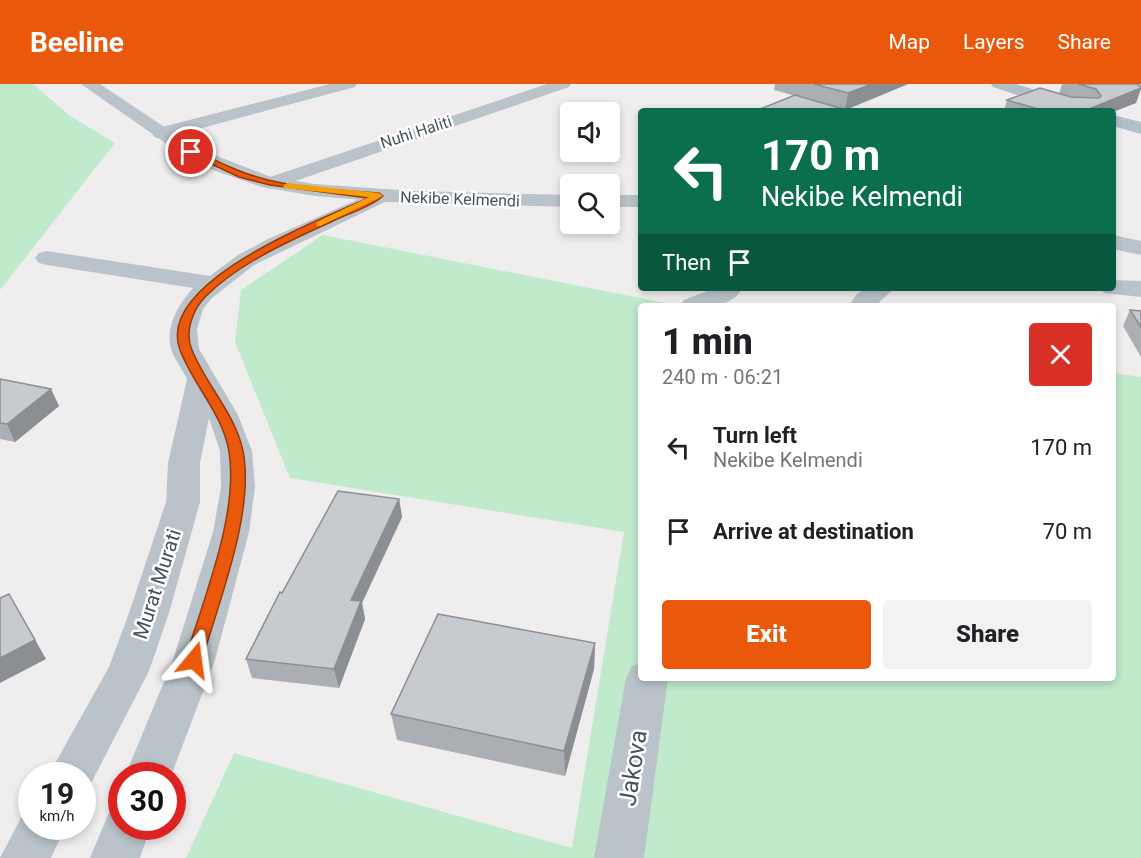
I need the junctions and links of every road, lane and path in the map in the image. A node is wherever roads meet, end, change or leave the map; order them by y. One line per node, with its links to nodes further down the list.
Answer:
1 (89, 84): 8 (street, Nekibe Kelmendi)
2 (349, 84): 8 (street)
3 (563, 84): 9 (street, Nuhi Haliti)
4 (999, 84): 5 (main road)
5 (1075, 108)
6 (1116, 121): 7 (main road)
7 (1141, 128)
8 (161, 133): 9 (street, Nekibe Kelmendi)
9 (270, 183): 10 (street, Nekibe Kelmendi)
10 (379, 196): 11 (street, Nekibe Kelmendi); 17 (street)
11 (560, 201)
12 (620, 201): 13 (street)
13 (638, 201)
14 (1116, 244): 15 (street)
15 (1141, 248)
16 (47, 258): 17 (street)
17 (214, 284): 24 (street)
18 (1116, 288): 19 (street)
19 (1141, 289)
20 (878, 291): 23 (street)
21 (732, 296): 22 (street)
22 (705, 303)
23 (864, 303)
24 (201, 380): 26 (street, Murat Murati); 27 (street)
25 (647, 681): 32 (street, Jakova)
26 (79, 762)
27 (154, 762)
28 (35, 840): 30 (street)
29 (122, 840): 31 (street)
30 (25, 858)
31 (115, 858)
32 (619, 858)

